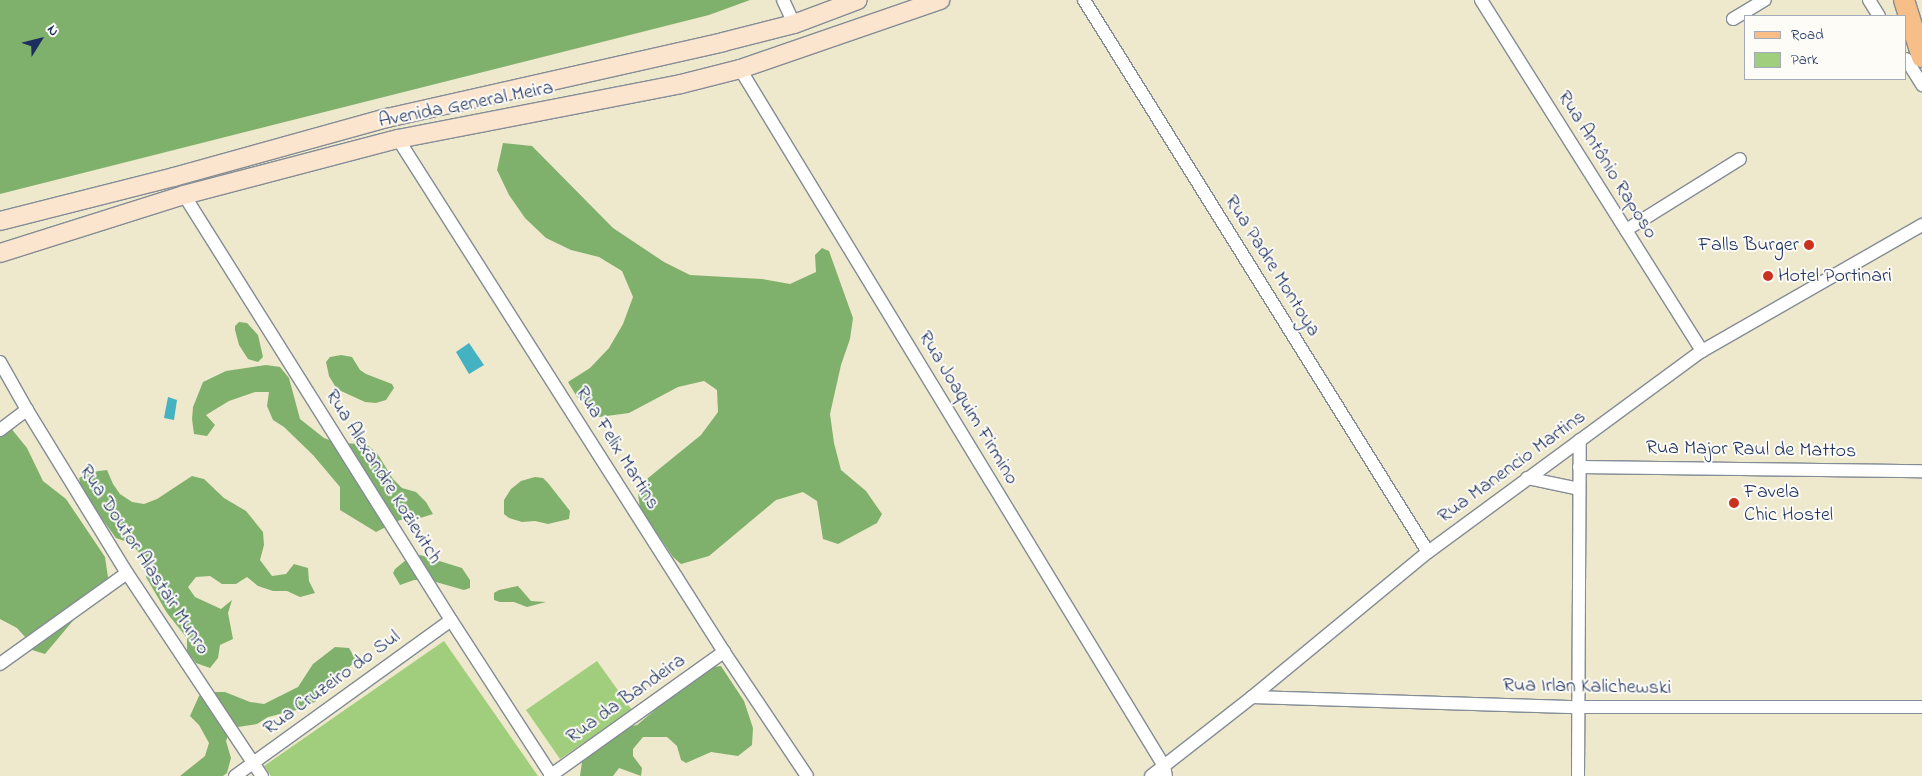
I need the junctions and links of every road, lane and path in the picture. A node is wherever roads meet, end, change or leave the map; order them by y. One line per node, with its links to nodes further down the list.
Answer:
1 (783, 0): 11 (street)
2 (858, 0): 11 (main road, Avenida General Meira)
3 (940, 0): 14 (main road, Avenida General Meira)
4 (1084, 0): 32 (street, Rua Padre Montoya)
5 (1480, 0): 21 (street, Rua Antônio Raposo)
6 (1765, 0): 10 (street)
7 (1869, 0): 9 (street)
8 (1904, 0): 12 (main road)
9 (1878, 15)
10 (1733, 20)
11 (794, 24): 19 (main road, Avenida General Meira)
12 (1922, 57)
13 (1907, 61): 15 (street)
14 (740, 69): 16 (main road, Avenida General Meira); 41 (street, Rua Joaquim Firmino)
15 (1922, 85)
16 (398, 139): 18 (main road, Avenida General Meira); 35 (street, Rua Felix Martins)
17 (1740, 159): 21 (street)
18 (184, 195): 22 (main road, Avenida General Meira); 34 (street, Rua Alexandre Kozievitch)
19 (0, 221)
20 (1922, 225): 23 (street, Rua Manencio Martins)
21 (1626, 230): 23 (street, Rua Antônio Raposo)
22 (0, 253)
23 (1702, 351): 27 (street, Rua Manencio Martins)
24 (0, 362): 25 (street, Rua Doutor Alastair Munro)
25 (27, 410): 26 (street); 33 (street, Rua Doutor Alastair Munro)
26 (0, 430)
27 (1580, 440): 28 (street); 30 (street, Rua Manencio Martins)
28 (1579, 467): 29 (street, Rua Major Raul de Mattos); 31 (street)
29 (1922, 470)
30 (1527, 478): 31 (street); 32 (street, Rua Manencio Martins)
31 (1579, 489): 39 (street)
32 (1428, 552): 37 (street, Rua Manencio Martins)
33 (127, 572): 36 (street); 40 (street, Rua Doutor Alastair Munro)
34 (450, 620): 40 (street, Rua Cruzeiro do Sul); 44 (street, Rua Alexandre Kozievitch)
35 (724, 652): 44 (street, Rua da Bandeira); 45 (street, Rua Felix Martins)
36 (0, 664)
37 (1252, 697): 39 (street, Rua Irlan Kalichewski); 41 (street, Rua Manencio Martins)
38 (1922, 707): 39 (street, Rua Irlan Kalichewski)
39 (1577, 708): 47 (street)
40 (254, 763): 42 (street, Rua Cruzeiro do Sul); 43 (street, Rua Doutor Alastair Munro)
41 (1165, 771): 46 (street, Rua Manencio Martins)
42 (235, 776)
43 (262, 776)
44 (551, 776)
45 (807, 776)
46 (1151, 776)
47 (1578, 776)

